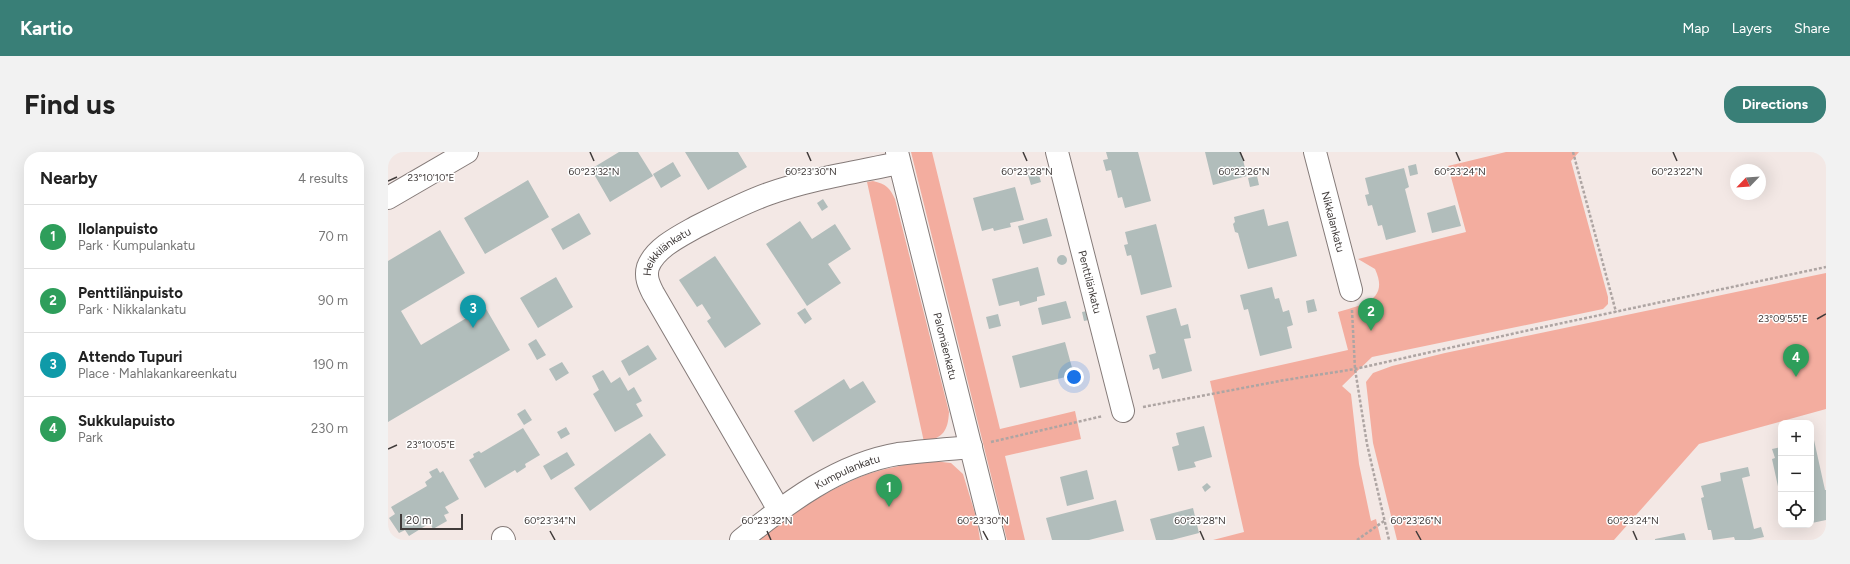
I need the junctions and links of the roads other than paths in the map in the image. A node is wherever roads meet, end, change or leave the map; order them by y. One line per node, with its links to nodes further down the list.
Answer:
1 (467, 152): 5 (street)
2 (1057, 152): 7 (street, Penttilänkatu)
3 (1315, 152): 6 (street, Nikkalankatu)
4 (898, 158): 8 (street, Palomäenkatu); 9 (street, Heikkilänkatu)
5 (388, 198)
6 (1351, 290)
7 (1123, 411)
8 (971, 447): 9 (street, Kumpulankatu); 11 (street, Palomäenkatu)
9 (779, 510): 10 (street, Kumpulankatu)
10 (741, 540)
11 (994, 540)

